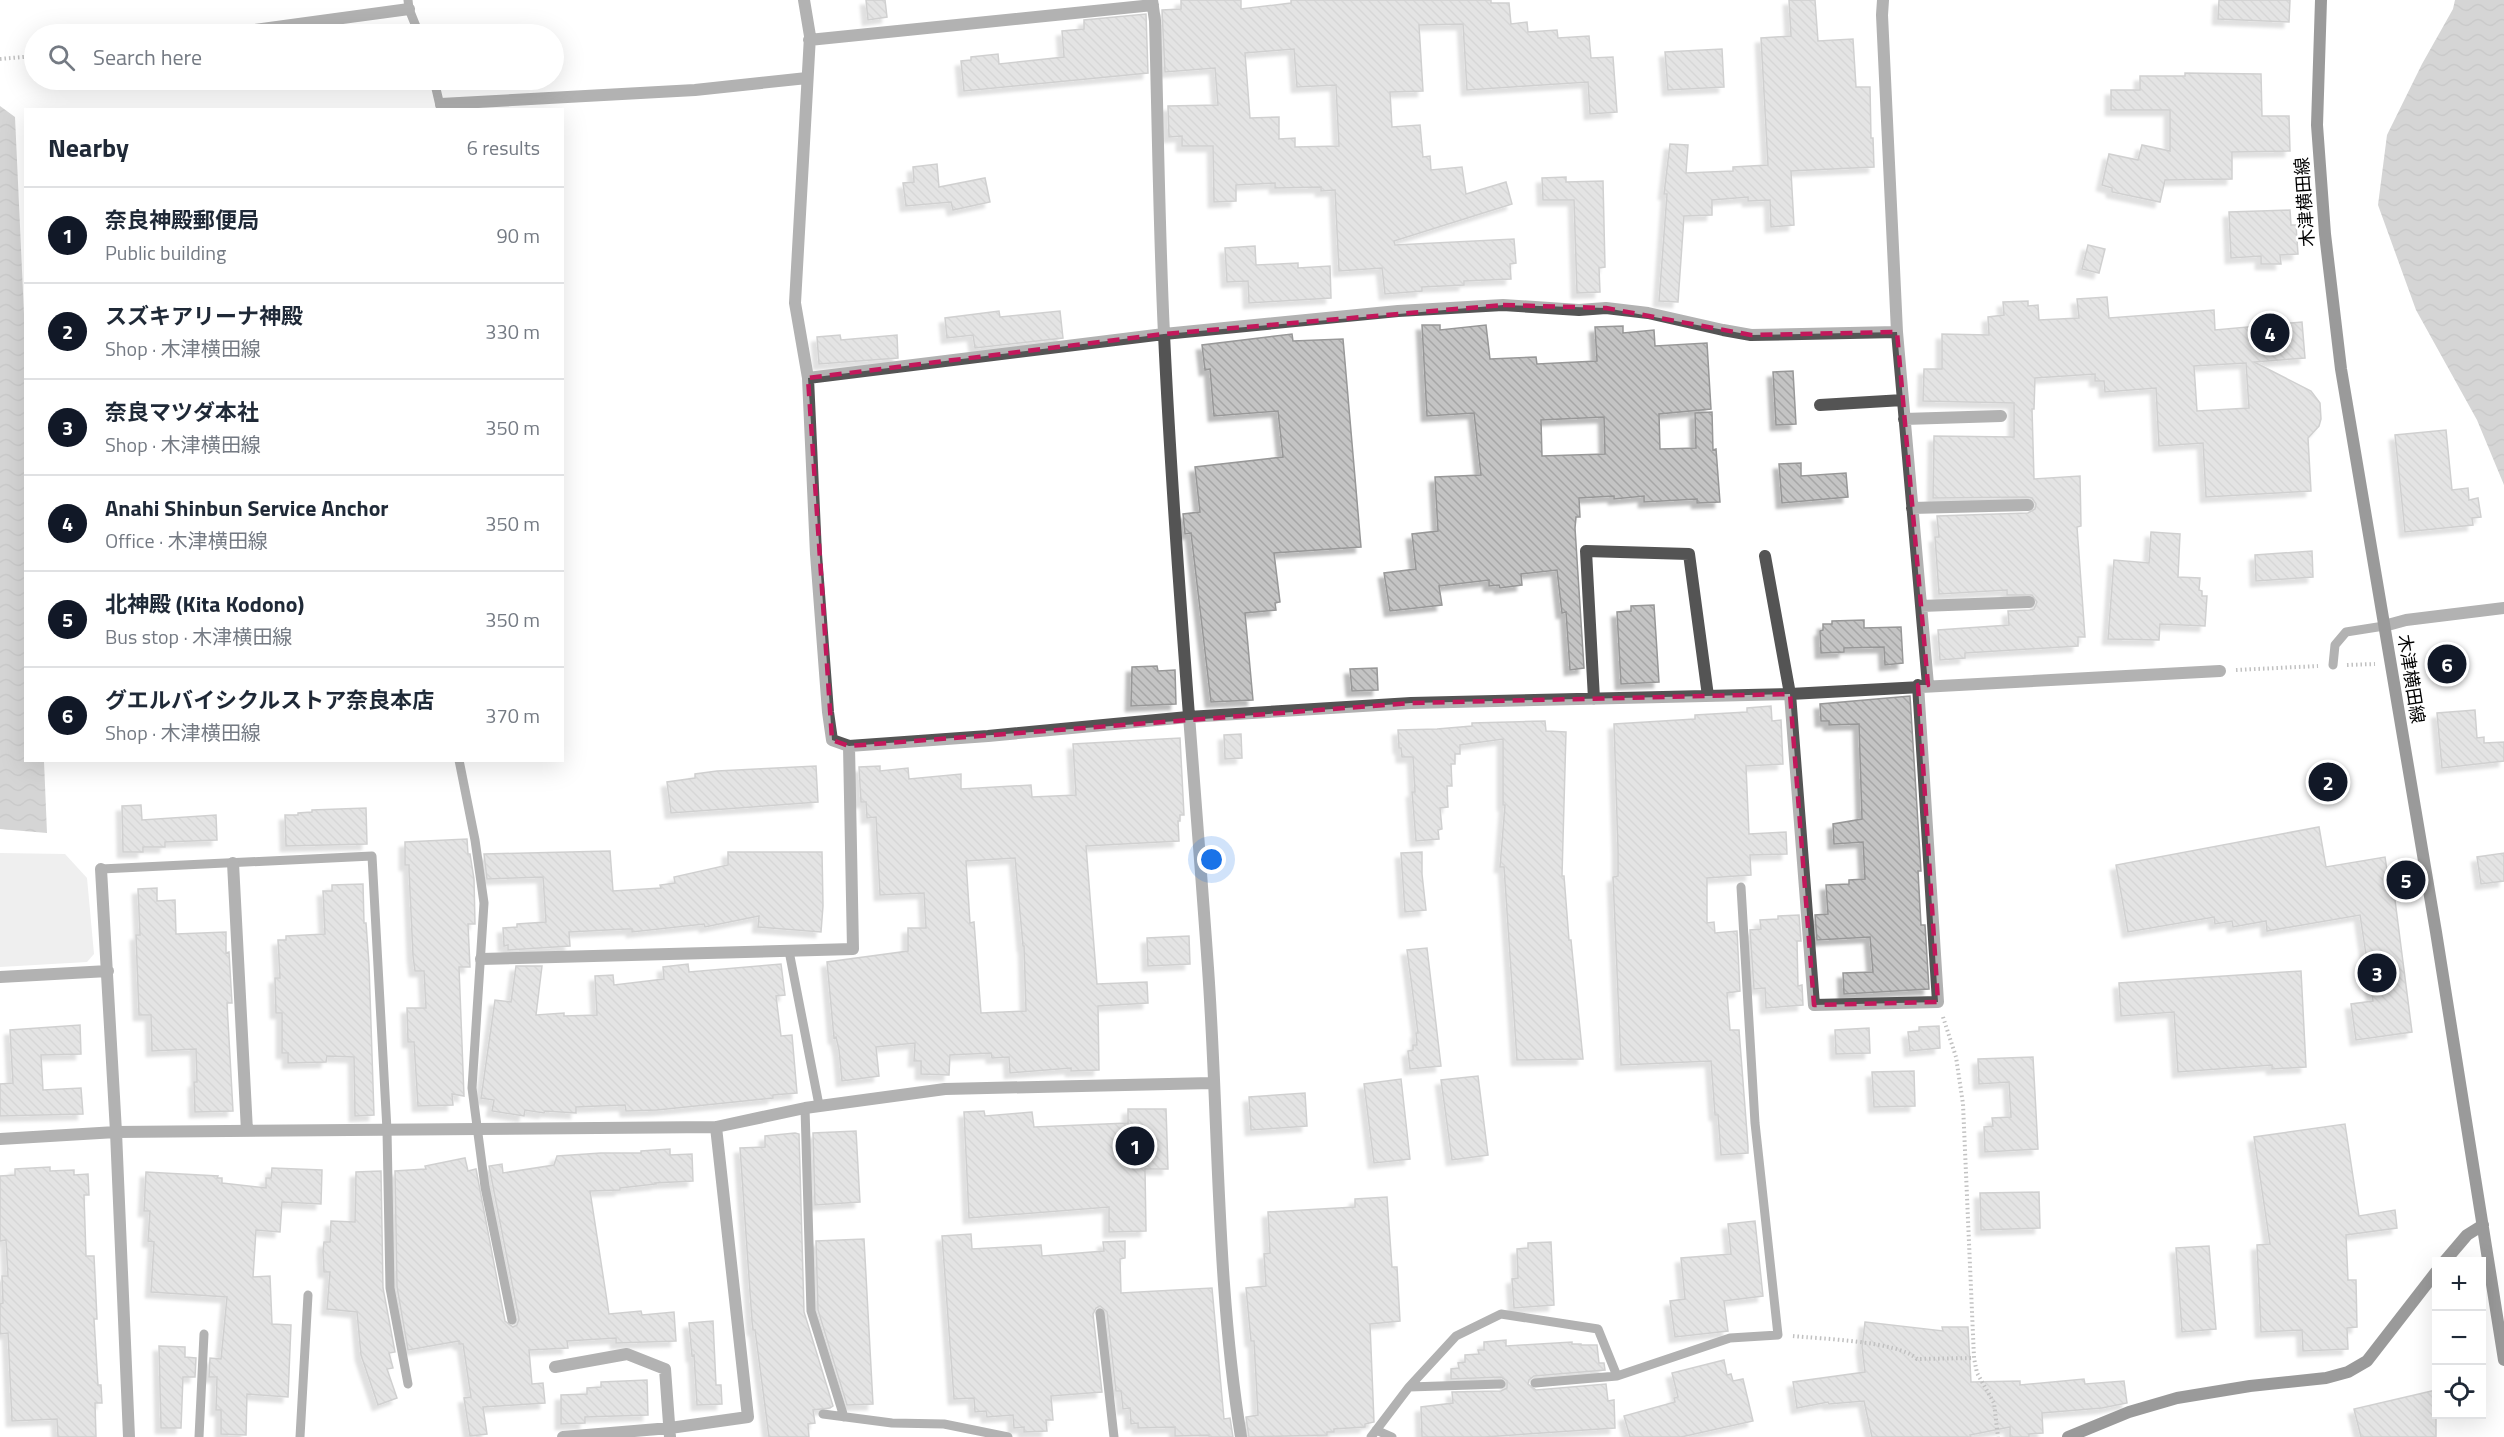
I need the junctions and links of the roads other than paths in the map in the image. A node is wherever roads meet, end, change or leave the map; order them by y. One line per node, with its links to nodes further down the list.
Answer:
1 (804, 0): 8 (street)
2 (1883, 0): 12 (street)
3 (2321, 0): 25 (main road, 木津横田線)
4 (1152, 2): 8 (street); 13 (street)
5 (409, 5): 6 (street); 7 (lane)
6 (288, 24)
7 (416, 24)
8 (809, 40): 9 (street)
9 (807, 78): 11 (street); 14 (street)
10 (437, 90): 11 (lane)
11 (441, 107)
12 (1897, 332): 13 (street); 15 (street)
13 (1164, 334): 14 (street); 32 (street)
14 (808, 378): 33 (street)
15 (1903, 400): 16 (street); 18 (street)
16 (1820, 405)
17 (2001, 417): 18 (street)
18 (1904, 419): 20 (street)
19 (2028, 506): 20 (street)
20 (1912, 508): 23 (street)
21 (1765, 556): 29 (street)
22 (2029, 602): 23 (street)
23 (1921, 606): 28 (street)
24 (2504, 608): 25 (street)
25 (2384, 626): 26 (lane); 51 (main road, 木津横田線)
26 (2333, 666)
27 (2220, 671): 28 (street)
28 (1923, 685): 29 (street); 29 (street)
29 (1790, 694): 30 (street)
30 (1708, 696): 31 (street); 31 (street)
31 (1594, 699): 32 (street)
32 (1188, 717): 33 (street); 42 (street)
33 (849, 746): 38 (street)
34 (459, 762): 39 (lane)
35 (233, 863): 36 (lane); 46 (lane); 47 (street)
36 (101, 869): 40 (street)
37 (1741, 887): 60 (lane)
38 (789, 951): 39 (street); 43 (lane)
39 (482, 959): 48 (lane)
40 (108, 971): 41 (street); 49 (street)
41 (0, 977)
42 (1212, 1083): 43 (street); 75 (street)
43 (819, 1106): 44 (street)
44 (805, 1108): 45 (street); 66 (lane)
45 (716, 1127): 48 (street); 67 (street)
46 (387, 1130): 47 (street); 48 (street); 62 (lane)
47 (247, 1131): 49 (street)
48 (476, 1131): 56 (lane)
49 (116, 1132): 50 (street); 69 (street)
50 (0, 1139)
51 (2483, 1226): 52 (main road); 58 (main road, 木津横田線)
52 (2449, 1257)
53 (2432, 1277): 77 (main road)
54 (308, 1295): 71 (lane)
55 (1100, 1313): 74 (lane)
56 (512, 1320)
57 (204, 1334): 70 (lane)
58 (2504, 1360)
59 (555, 1367): 67 (street)
60 (1617, 1376): 61 (lane); 64 (lane)
61 (1535, 1383)
62 (408, 1384)
63 (1501, 1384): 64 (lane)
64 (1409, 1387): 68 (lane)
65 (823, 1414): 66 (lane)
66 (844, 1417): 73 (lane)
67 (670, 1432): 72 (street)
68 (1373, 1434): 76 (lane)
69 (129, 1437)
70 (199, 1437)
71 (300, 1437)
72 (565, 1437)
73 (1008, 1437)
74 (1114, 1437)
75 (1241, 1437)
76 (1392, 1437)
77 (2068, 1437)

